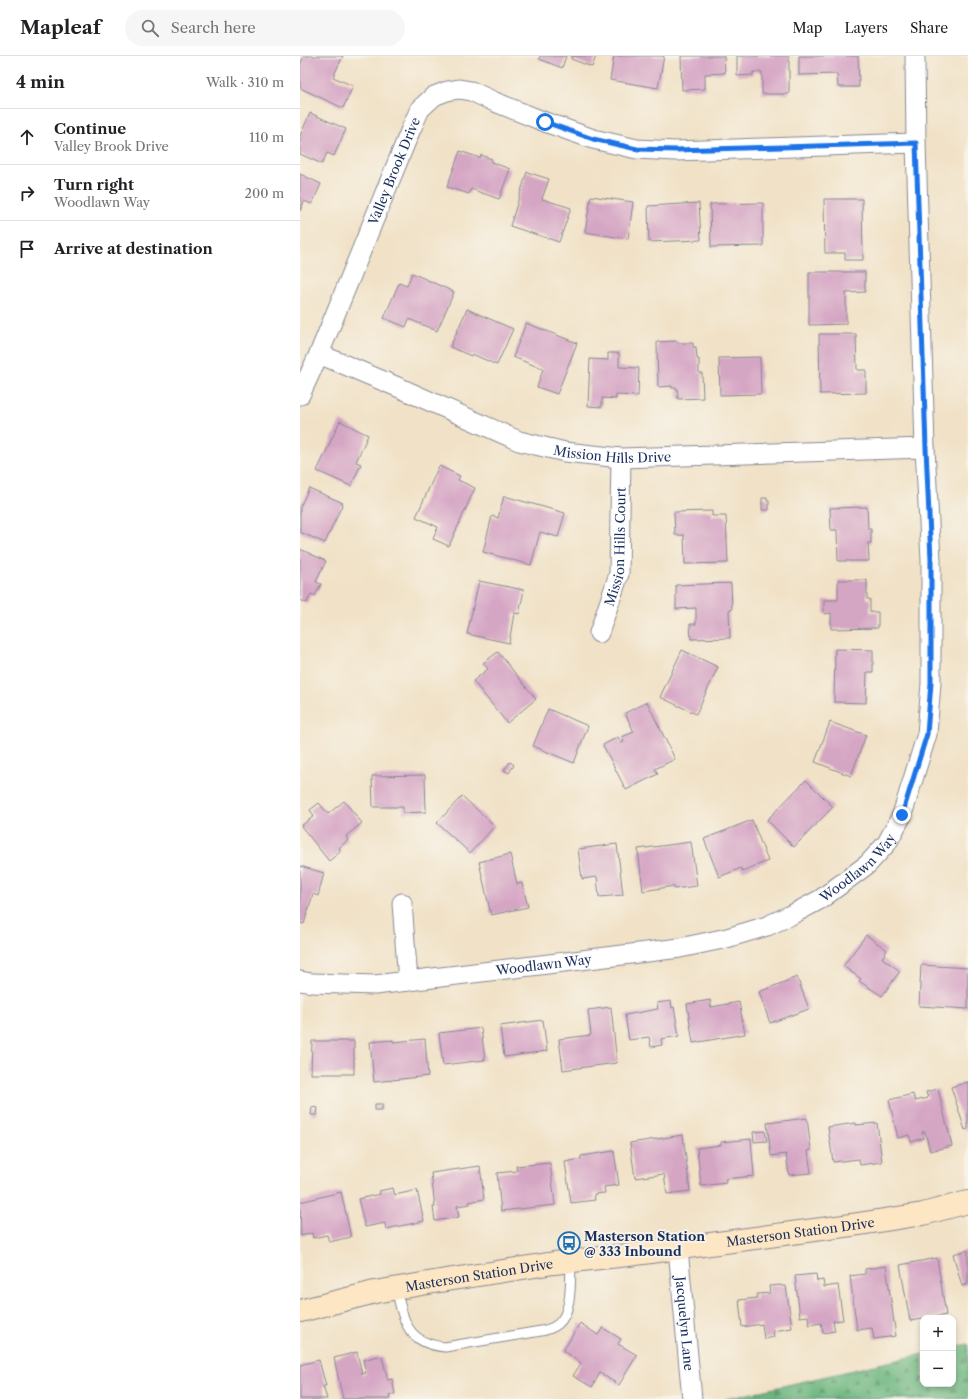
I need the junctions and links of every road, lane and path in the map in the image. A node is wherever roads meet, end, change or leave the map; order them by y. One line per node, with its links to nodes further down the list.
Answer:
1 (915, 56): 2 (street, Woodlawn Way)
2 (916, 143): 3 (street, Valley Brook Drive); 5 (street, Woodlawn Way)
3 (319, 354): 4 (street, Valley Brook Drive); 6 (street, Mission Hills Drive)
4 (300, 395)
5 (926, 448): 6 (street, Mission Hills Drive); 10 (street, Woodlawn Way)
6 (621, 458): 7 (street, Mission Hills Court)
7 (599, 633)
8 (402, 903): 10 (street)
9 (300, 981): 10 (street, Woodlawn Way)
10 (408, 981)
11 (968, 1202): 12 (street, Masterson Station Drive)
12 (678, 1249): 13 (street, Masterson Station Drive); 16 (street, Jacquelyn Lane)
13 (570, 1262): 14 (street, Masterson Station Drive); 14 (lane)
14 (396, 1288): 15 (street, Masterson Station Drive)
15 (300, 1311)
16 (692, 1399)

